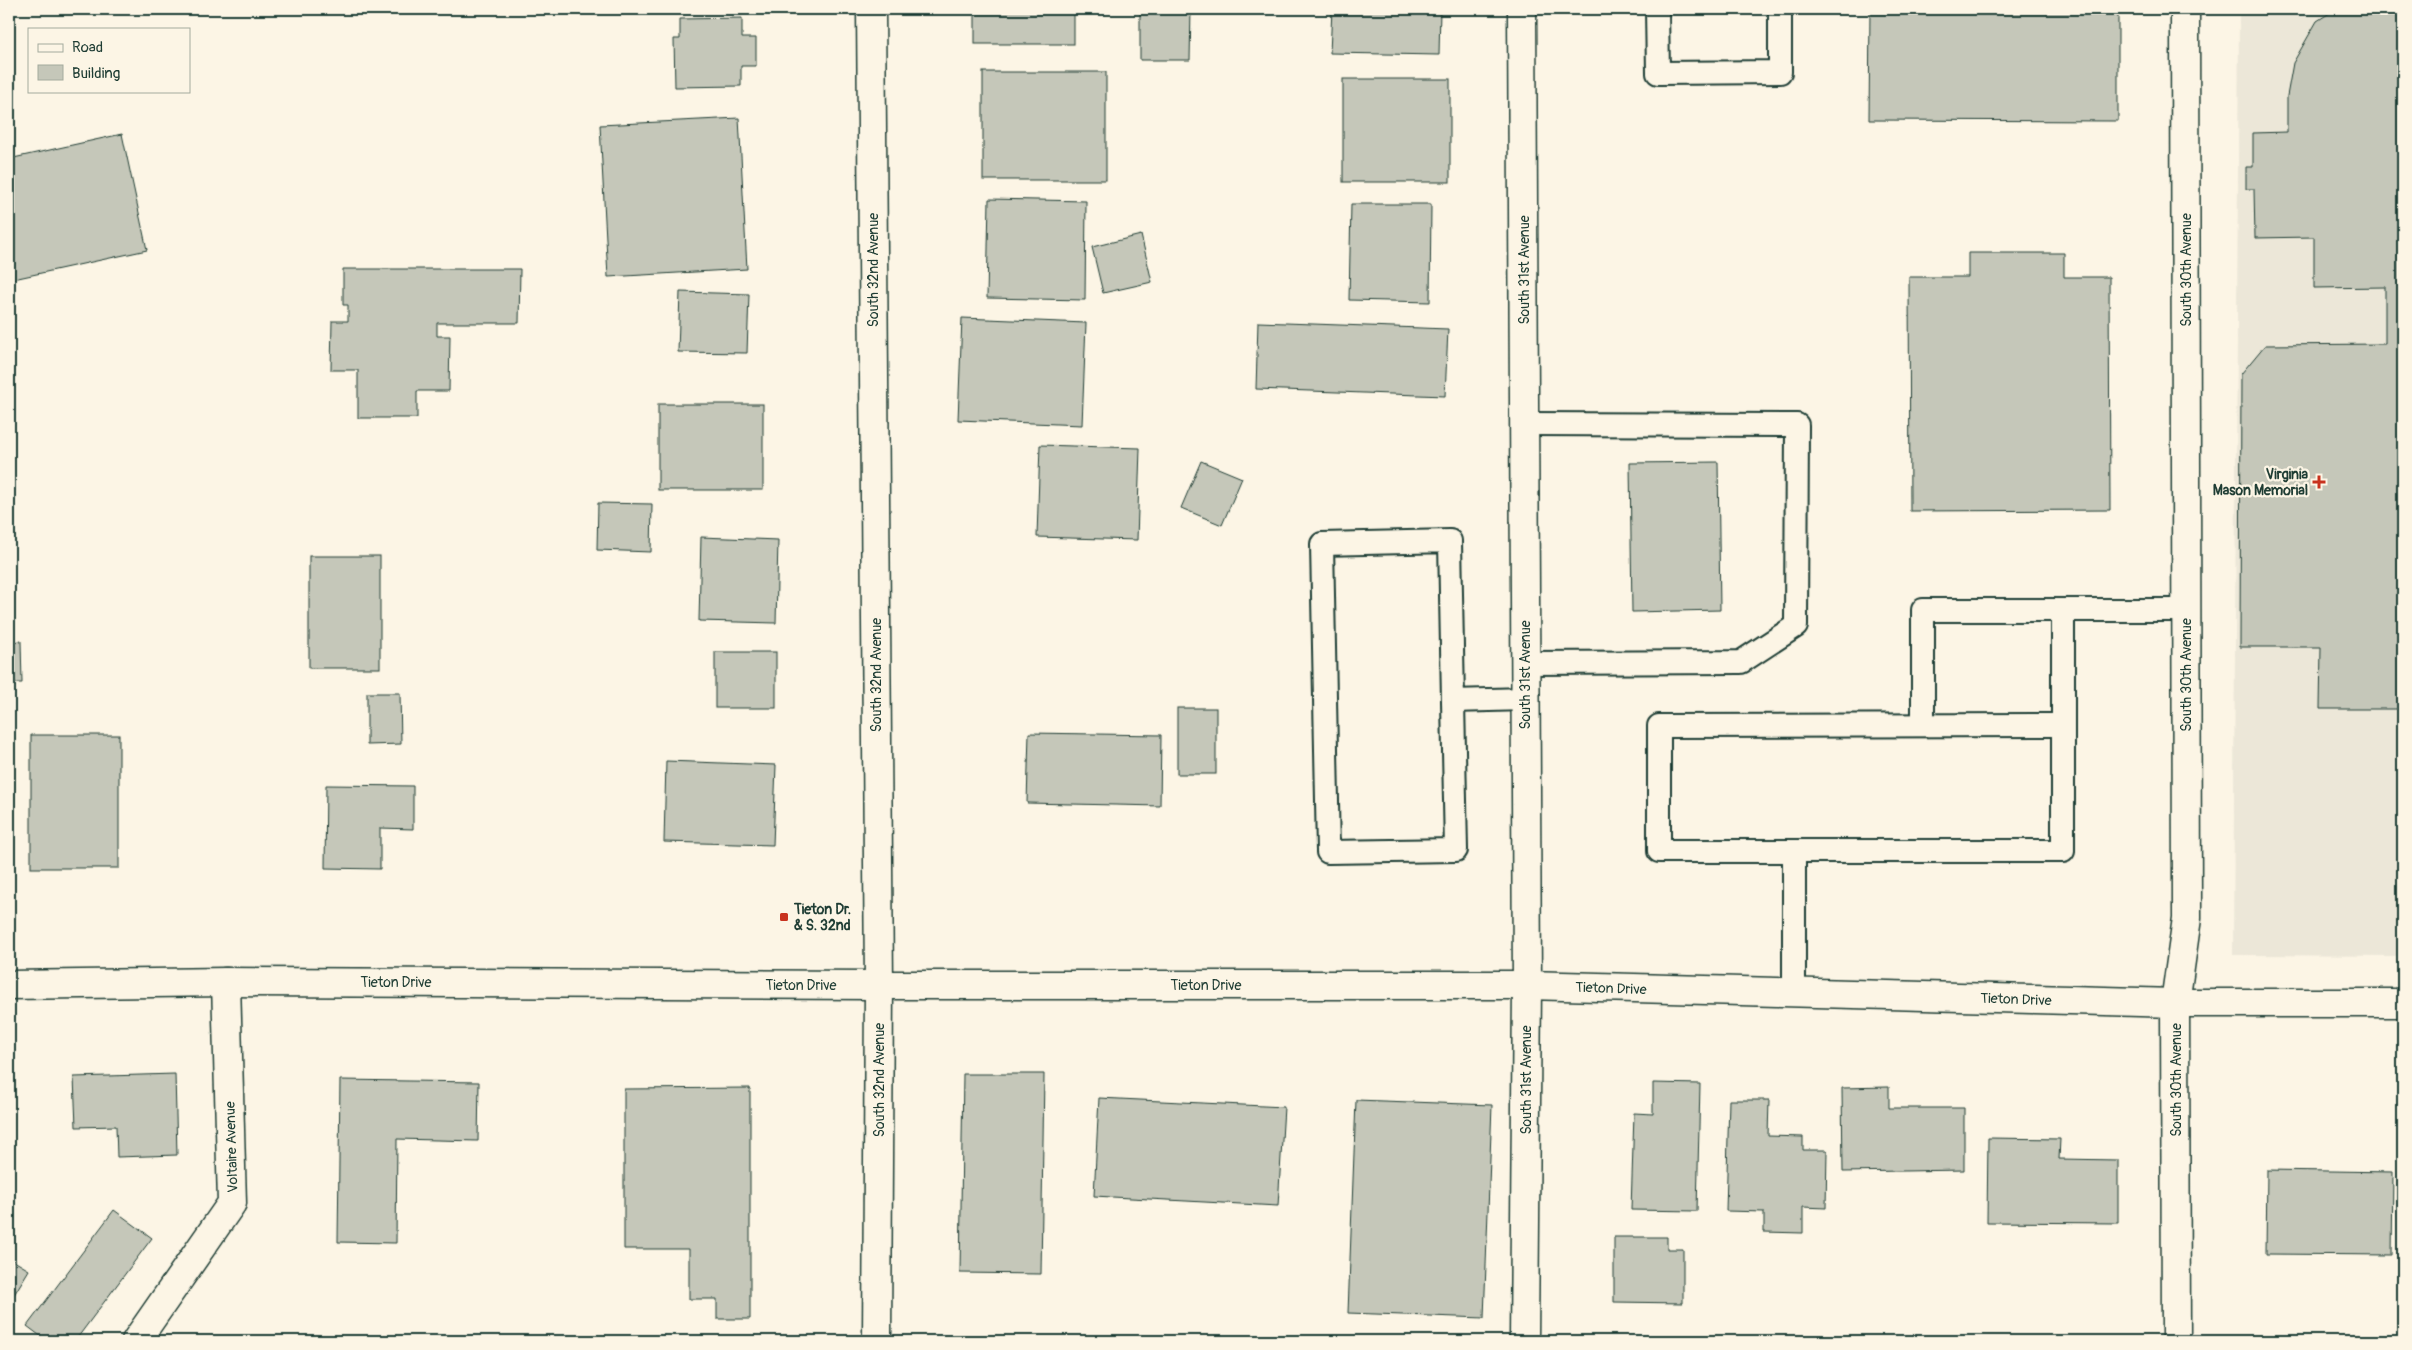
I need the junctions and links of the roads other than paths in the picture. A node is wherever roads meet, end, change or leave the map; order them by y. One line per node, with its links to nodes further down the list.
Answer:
1 (871, 9): 17 (street, South 32nd Avenue)
2 (1522, 9): 6 (street, South 31st Avenue)
3 (1657, 9): 4 (lane)
4 (1780, 9)
5 (2185, 9): 8 (street, South 30th Avenue)
6 (1524, 424): 9 (street, South 31st Avenue); 9 (lane)
7 (2063, 610): 8 (lane); 12 (lane); 13 (lane)
8 (2186, 610): 20 (street, South 30th Avenue)
9 (1525, 663): 10 (street, South 31st Avenue)
10 (1525, 699): 11 (lane); 18 (street, South 31st Avenue)
11 (1453, 701): 11 (lane)
12 (1923, 725): 13 (lane); 14 (lane)
13 (2063, 725): 14 (lane)
14 (1794, 851): 19 (lane)
15 (226, 982): 16 (street, Tieton Drive); 17 (street, Tieton Drive); 22 (street, Voltaire Avenue)
16 (9, 985)
17 (879, 986): 18 (street, Tieton Drive); 23 (street, South 32nd Avenue)
18 (1527, 986): 19 (street, Tieton Drive); 24 (street, South 31st Avenue)
19 (1794, 993): 20 (street, Tieton Drive)
20 (2176, 1003): 21 (street, Tieton Drive); 25 (street, South 30th Avenue)
21 (2403, 1003)
22 (136, 1341)
23 (876, 1341)
24 (1524, 1341)
25 (2176, 1341)

